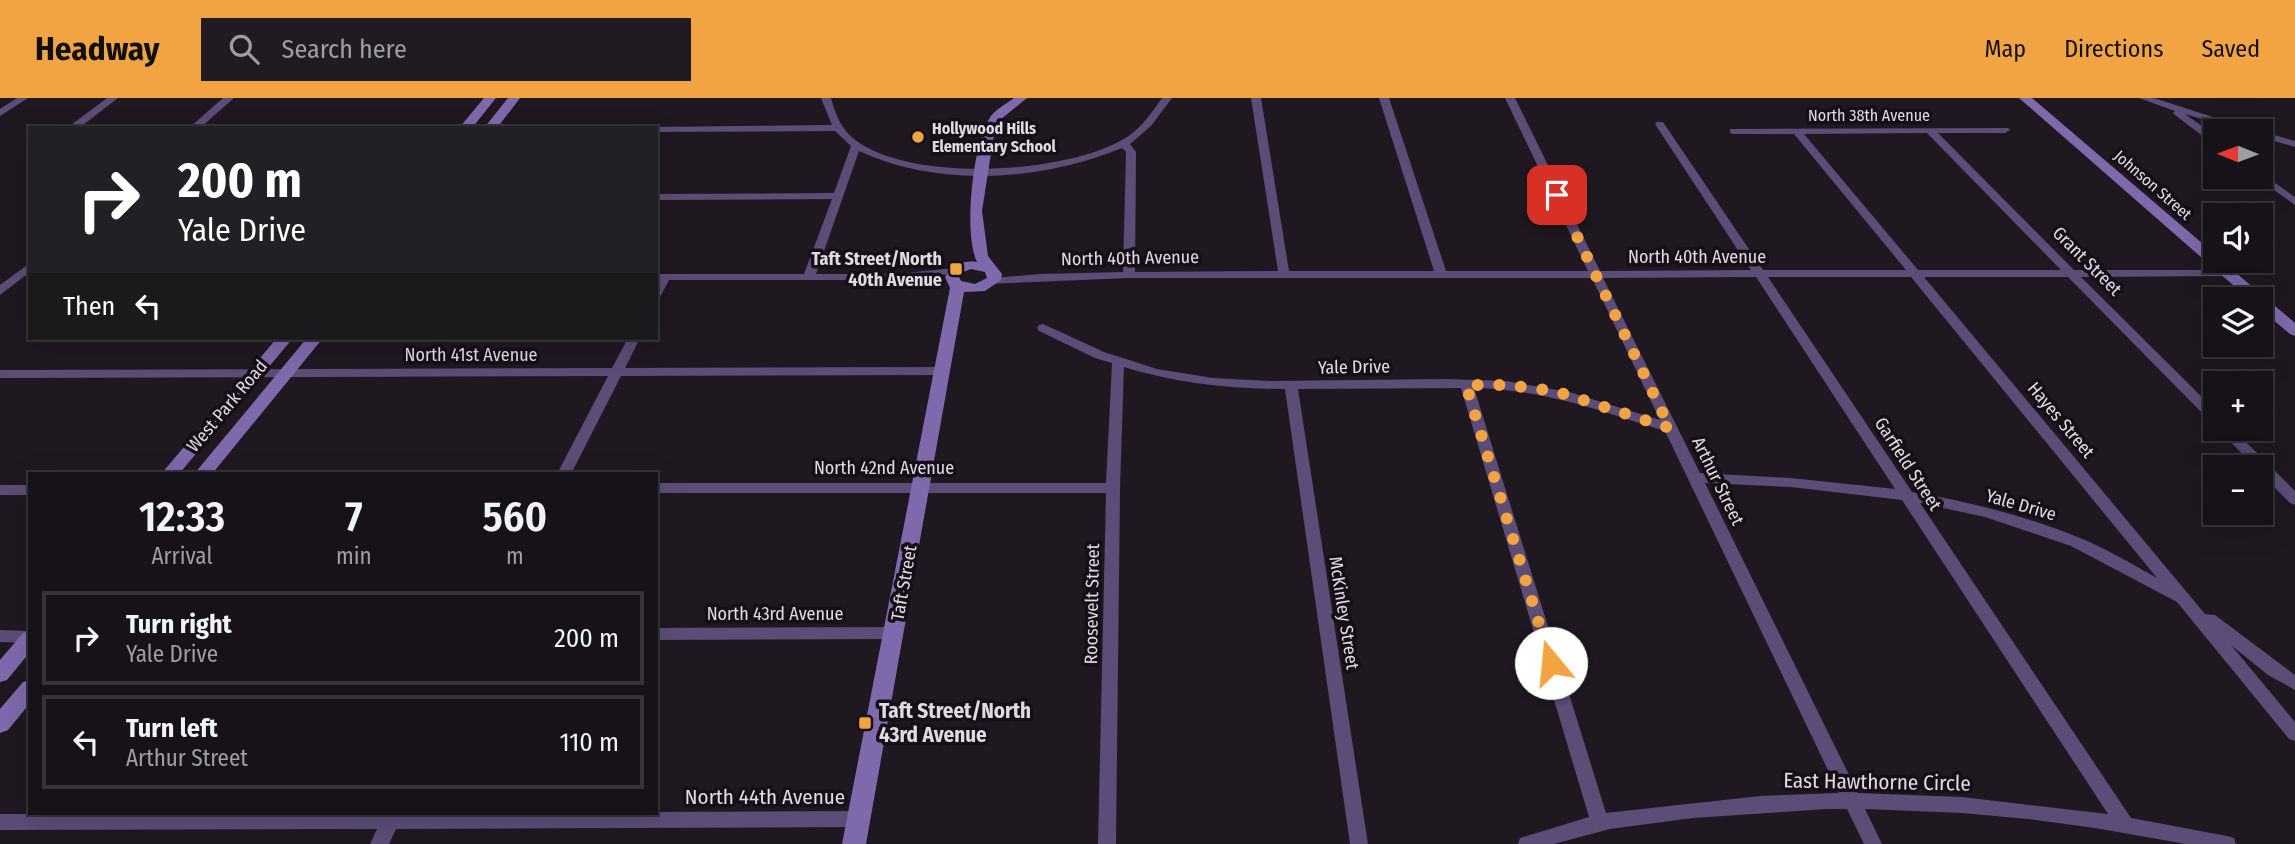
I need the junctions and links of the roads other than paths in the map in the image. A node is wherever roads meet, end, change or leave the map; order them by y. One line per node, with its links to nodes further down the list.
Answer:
1 (23, 98): 15 (street)
2 (113, 98): 18 (street)
3 (229, 98): 19 (street)
4 (490, 98): 20 (street)
5 (513, 98): 21 (street)
6 (826, 98): 22 (street)
7 (1021, 98): 35 (street, Taft Street)
8 (1167, 98): 30 (street)
9 (1256, 98): 45 (street)
10 (1384, 98): 46 (street)
11 (1510, 98): 47 (street, Arthur Street)
12 (2025, 98): 41 (street, Johnson Street)
13 (2144, 98): 14 (street)
14 (2171, 107): 16 (street); 28 (street)
15 (0, 113)
16 (2211, 119)
17 (1660, 124): 51 (street, Garfield Street)
18 (75, 126)
19 (196, 126)
20 (467, 126)
21 (492, 126)
22 (838, 128): 23 (street); 32 (street)
23 (658, 129)
24 (2005, 130): 27 (street, North 38th Avenue)
25 (1733, 131): 26 (street, North 38th Avenue)
26 (1797, 131): 27 (street, North 38th Avenue); 48 (street, Hayes Street)
27 (1930, 131): 49 (street, Grant Street)
28 (2203, 131)
29 (2273, 138): 31 (street)
30 (1124, 144): 35 (street); 50 (street)
31 (2295, 144)
32 (856, 146): 33 (street); 34 (street)
33 (881, 157): 34 (street); 35 (street)
34 (850, 162): 37 (street)
35 (981, 172): 40 (street, Taft Street)
36 (2273, 185): 39 (street)
37 (836, 196): 38 (street); 53 (street)
38 (658, 197)
39 (2295, 202)
40 (976, 231): 54 (street, Taft Street); 55 (street, Taft Street)
41 (2203, 251)
42 (28, 268): 57 (street)
43 (2203, 272): 49 (street, North 40th Avenue)
44 (2228, 273): 59 (street, Johnson Street)
45 (1284, 274): 46 (street, North 40th Avenue); 50 (street, North 40th Avenue)
46 (1441, 274): 47 (street, North 40th Avenue)
47 (1594, 274): 51 (street, North 40th Avenue); 77 (street, Arthur Street)
48 (1914, 274): 49 (street, North 40th Avenue); 51 (street, North 40th Avenue); 90 (street, Hayes Street)
49 (2073, 274): 76 (street, Grant Street)
50 (1129, 275): 55 (street, North 40th Avenue)
51 (1760, 275): 88 (street, Garfield Street)
52 (660, 277): 53 (street)
53 (809, 277): 54 (street)
54 (958, 277): 55 (street); 55 (street); 62 (street, Taft Street)
55 (987, 277): 62 (street, Taft Street)
56 (0, 279): 57 (street)
57 (14, 279): 58 (street); 60 (street)
58 (28, 279)
59 (2244, 287)
60 (0, 291)
61 (2273, 312): 64 (street, Johnson Street)
62 (952, 322): 69 (street, Taft Street)
63 (1043, 328): 68 (street, Yale Drive)
64 (2295, 331)
65 (283, 340): 72 (street, West Park Road)
66 (313, 340): 73 (street, West Park Road)
67 (634, 340): 70 (street)
68 (1118, 364): 75 (street, Yale Drive); 85 (street, Roosevelt Street)
69 (943, 370): 70 (street, North 41st Avenue); 83 (street, Taft Street)
70 (617, 372): 73 (street, North 41st Avenue); 81 (street)
71 (0, 374): 72 (street, North 41st Avenue)
72 (254, 374): 73 (street, North 41st Avenue); 79 (street, West Park Road)
73 (285, 374): 80 (street, West Park Road)
74 (1466, 385): 75 (street, Yale Drive); 77 (street, Yale Drive); 105 (street)
75 (1291, 387): 110 (street, McKinley Street)
76 (2203, 406)
77 (1670, 428): 82 (street, Arthur Street)
78 (2237, 441): 89 (street)
79 (172, 472)
80 (205, 472)
81 (565, 472)
82 (1695, 478): 88 (street, Yale Drive); 101 (street, Arthur Street)
83 (922, 487): 84 (street, North 42nd Avenue); 85 (street, North 42nd Avenue); 91 (street, Taft Street)
84 (658, 488)
85 (1112, 488): 109 (street, Roosevelt Street)
86 (0, 490): 87 (street)
87 (28, 490)
88 (1907, 498): 90 (street, Yale Drive); 106 (street, Garfield Street)
89 (2295, 500)
90 (2187, 602): 97 (street, Yale Drive); 100 (street, Hayes Street)
91 (895, 633): 92 (street, North 43rd Avenue); 103 (street, Taft Street)
92 (658, 635)
93 (0, 636): 94 (street)
94 (28, 637)
95 (28, 639): 96 (street)
96 (0, 674)
97 (2295, 683)
98 (28, 690): 99 (street)
99 (0, 724)
100 (2295, 734)
101 (1852, 801): 105 (street, East Hawthorne Circle); 106 (street, East Hawthorne Circle); 112 (street, Arthur Street)
102 (393, 817): 103 (street, North 44th Avenue); 104 (street, North 44th Avenue); 107 (street)
103 (859, 819): 108 (street, Taft Street)
104 (0, 822)
105 (1600, 823): 111 (street, East Hawthorne Circle)
106 (2125, 824): 113 (street, East Hawthorne Circle)
107 (379, 844)
108 (855, 844)
109 (1107, 844)
110 (1359, 844)
111 (1527, 844)
112 (1873, 844)
113 (2227, 844)

